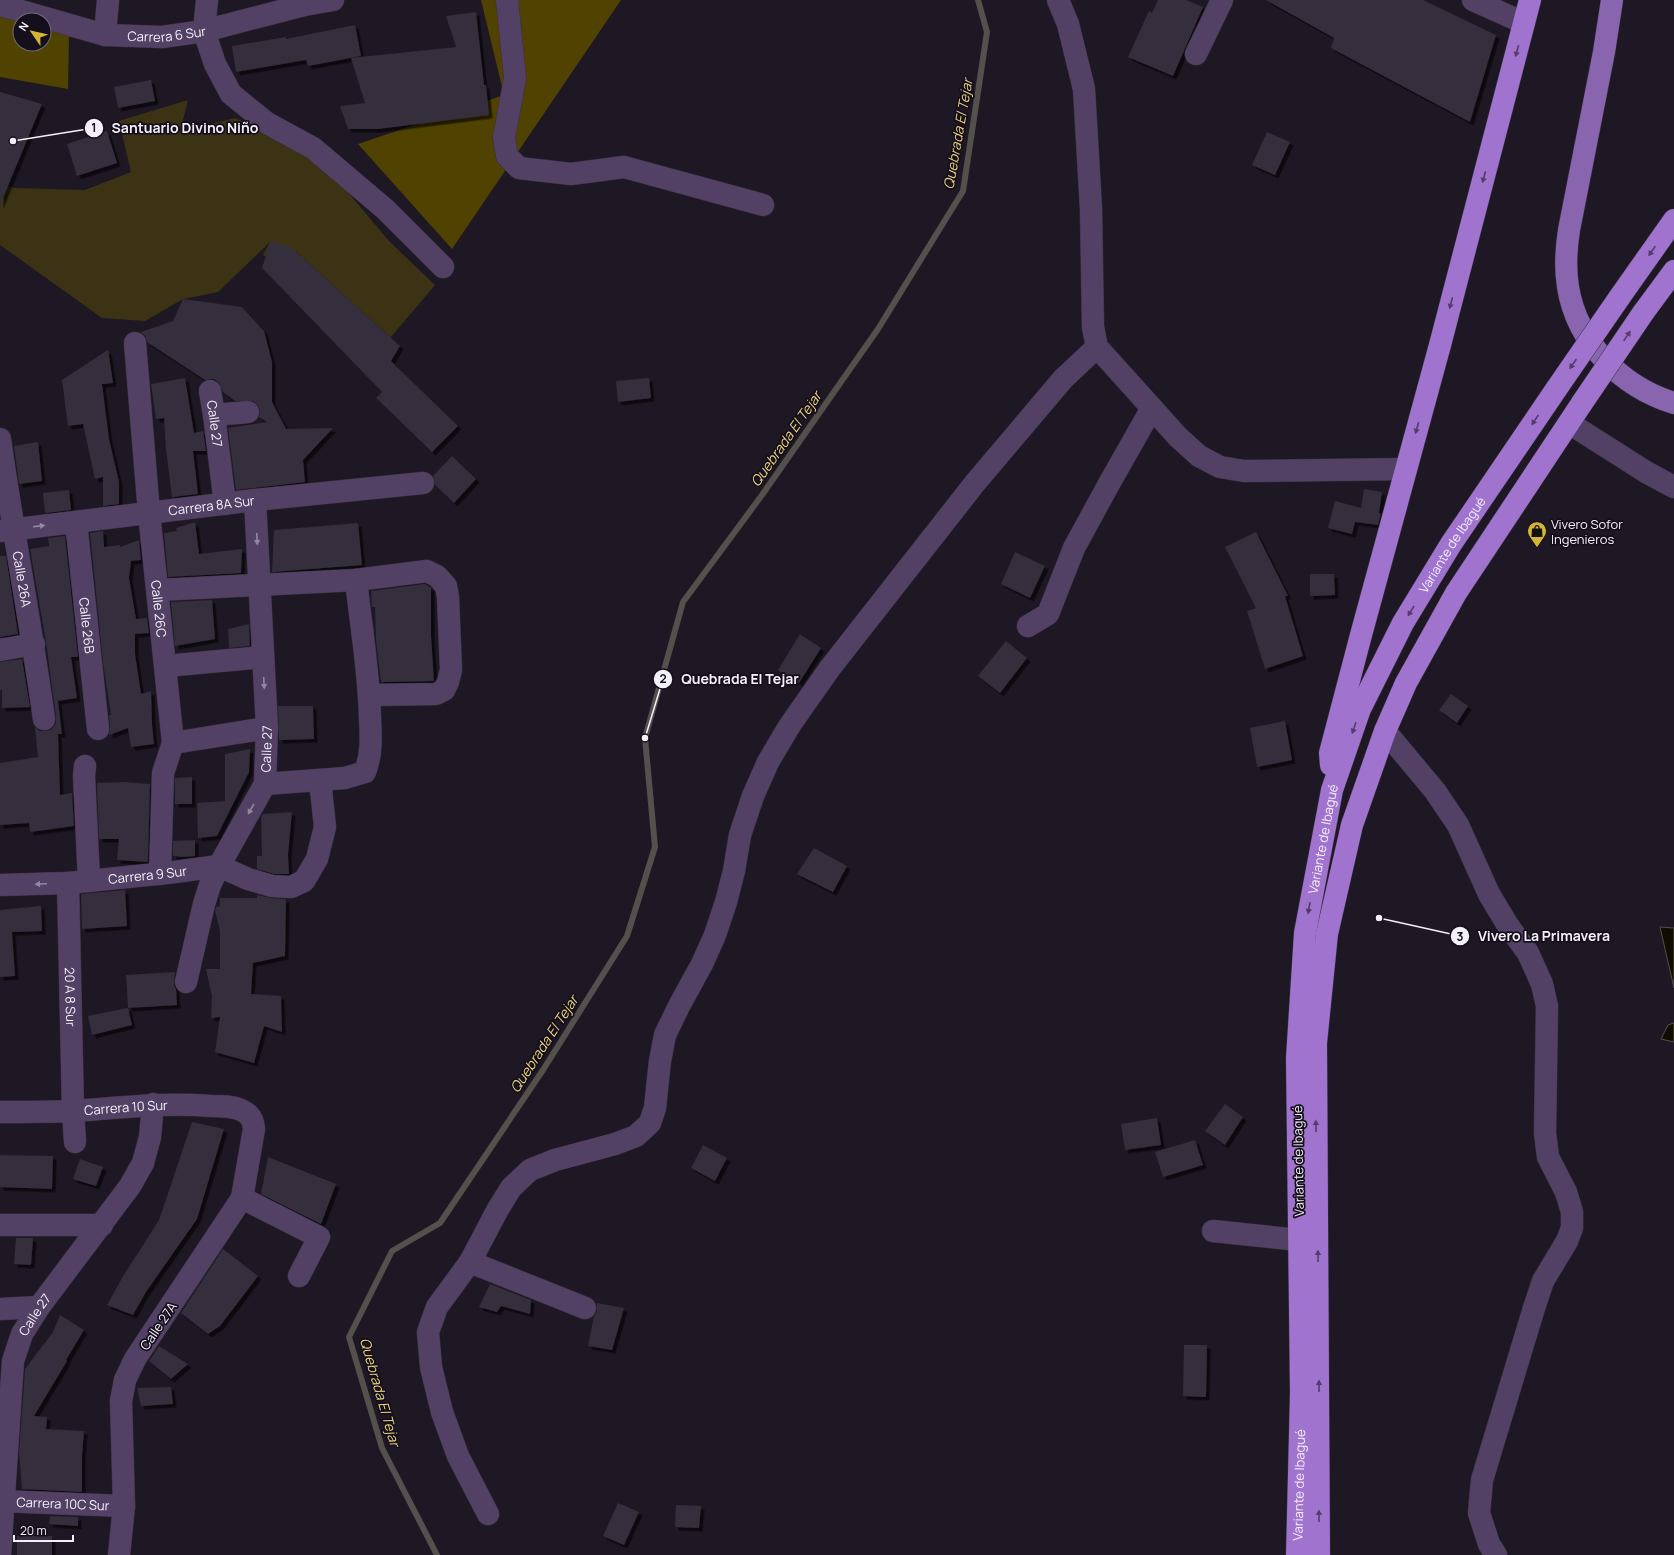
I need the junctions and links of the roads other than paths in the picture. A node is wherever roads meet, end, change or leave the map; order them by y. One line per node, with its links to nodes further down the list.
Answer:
1 (108, 0): 14 (street)
2 (208, 0): 13 (street)
3 (333, 0): 10 (street, Carrera 6 Sur)
4 (507, 0): 16 (street)
5 (1058, 0): 21 (street)
6 (1222, 0): 15 (street)
7 (1473, 0): 12 (street)
8 (1530, 0): 12 (highway)
9 (1612, 0): 23 (main road)
10 (304, 3): 13 (street, Carrera 6 Sur)
11 (0, 5): 14 (street, Carrera 6 Sur)
12 (1524, 23): 29 (highway, one-way to 29)
13 (204, 31): 14 (street, Carrera 6 Sur); 18 (street)
14 (105, 35)
15 (1196, 54)
16 (763, 205)
17 (1674, 220): 54 (highway, Variante de Ibagué, one-way to 54, bridge)
18 (443, 267)
19 (1674, 271): 27 (highway, Variante de Ibagué, one-way to 19, bridge)
20 (135, 342): 34 (street, Calle 26C)
21 (1096, 347): 24 (street); 70 (street)
22 (210, 391): 26 (street, Calle 27)
23 (1674, 403)
24 (1152, 408): 29 (street); 40 (street)
25 (248, 412): 26 (street)
26 (214, 415): 33 (street, Calle 27)
27 (1569, 423): 31 (street); 49 (highway, Variante de Ibagué)
28 (0, 439): 36 (street, Calle 26A)
29 (1406, 469): 54 (highway)
30 (423, 484): 32 (street, Carrera 8A Sur)
31 (1674, 487)
32 (255, 500): 33 (street, Carrera 8A Sur); 38 (street, Calle 27, one-way to 38)
33 (225, 504): 34 (street, Carrera 8A Sur)
34 (149, 513): 35 (street, Carrera 8A Sur); 39 (street, Calle 26C)
35 (76, 522): 36 (street, Carrera 8A Sur, one-way to 35); 48 (street, Calle 26B)
36 (6, 530): 41 (street, Calle 26A)
37 (356, 580): 38 (street); 45 (street); 45 (street)
38 (259, 585): 39 (street); 43 (street, Calle 27)
39 (158, 590): 44 (street, Calle 26C)
40 (1028, 626)
41 (34, 644): 42 (street); 46 (street, Calle 26A)
42 (0, 650)
43 (263, 657): 44 (street); 47 (street, Calle 27, one-way to 47)
44 (166, 666): 50 (street, Calle 26C)
45 (369, 695): 52 (street)
46 (44, 719)
47 (267, 728): 50 (street); 53 (street, Calle 27)
48 (98, 729)
49 (1385, 731): 81 (highway, Variante de Ibagué, one-way to 49); 82 (street)
50 (173, 743): 56 (street, Calle 26C)
51 (85, 766): 57 (street)
52 (320, 780): 53 (street); 55 (street)
53 (265, 784): 55 (street, Calle 27, one-way to 55)
54 (1332, 790): 69 (highway, Variante de Ibagué, one-way to 69)
55 (219, 866): 56 (street, Carrera 9 Sur); 59 (street, Calle 27)
56 (160, 874): 57 (street, Carrera 9 Sur)
57 (79, 882): 58 (street, Carrera 9 Sur, one-way to 58); 61 (street, 20 A 8 Sur)
58 (0, 885)
59 (186, 982)
60 (153, 1104): 61 (street, Carrera 10 Sur); 63 (street, Carrera 10 Sur); 67 (street, Calle 27)
61 (73, 1111): 62 (street, Carrera 10 Sur); 64 (street)
62 (0, 1112)
63 (249, 1115): 65 (street, Calle 27A)
64 (75, 1142)
65 (242, 1198): 71 (street); 76 (street, Calle 27A)
66 (0, 1225): 67 (street)
67 (102, 1225): 72 (street, Calle 27)
68 (1213, 1231): 69 (street)
69 (1299, 1240): 80 (highway, Variante de Ibagué)
70 (470, 1262): 73 (street); 77 (street)
71 (299, 1276)
72 (39, 1307): 74 (street); 75 (street, Calle 27)
73 (585, 1308)
74 (0, 1309)
75 (1, 1501): 76 (street, Carrera 10C Sur); 78 (street, Calle 27)
76 (124, 1506): 79 (street, Calle 27A)
77 (488, 1514)
78 (0, 1555)
79 (119, 1555)
80 (1297, 1555)
81 (1319, 1555)
82 (1496, 1555)

